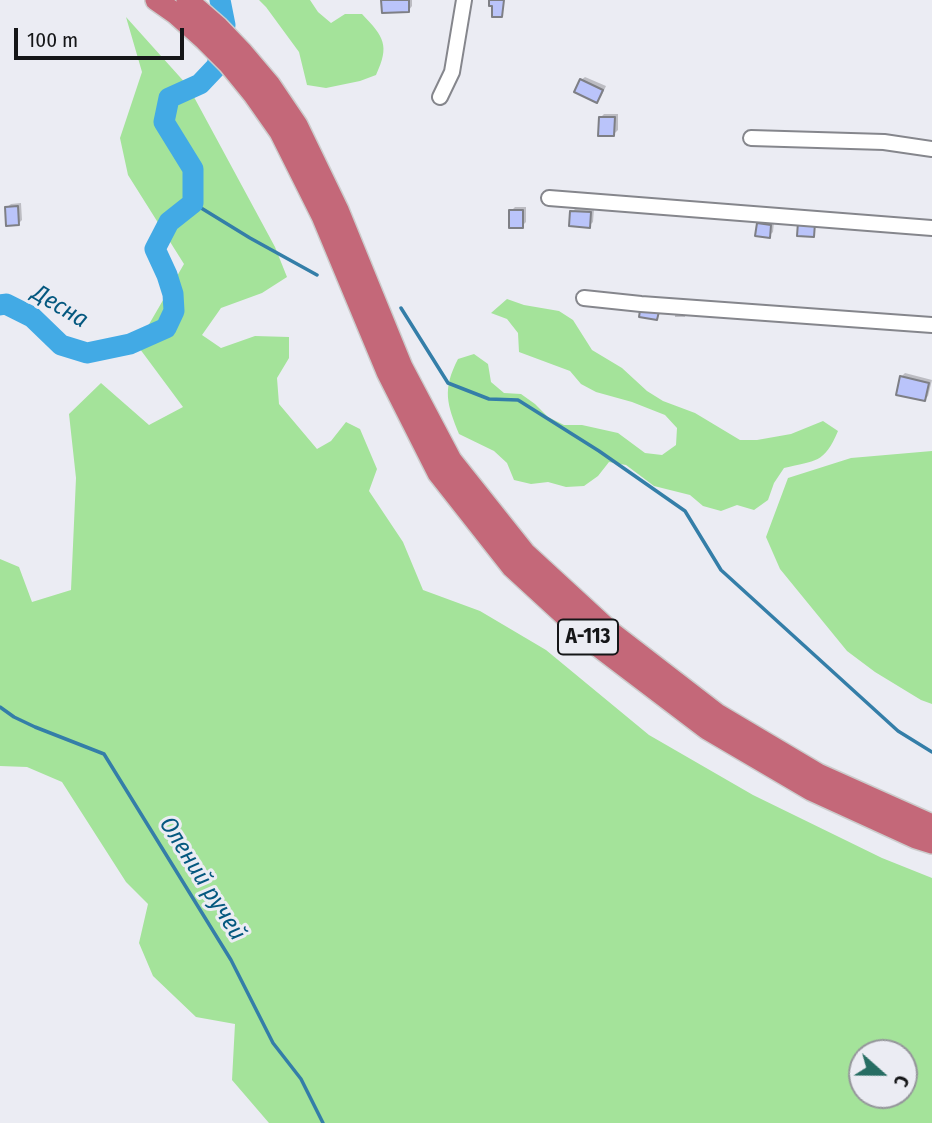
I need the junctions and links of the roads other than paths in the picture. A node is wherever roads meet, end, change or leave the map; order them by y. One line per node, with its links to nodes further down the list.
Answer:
1 (156, 0): 5 (highway, А-113)
2 (187, 0): 5 (highway, А-113)
3 (464, 0): 4 (street)
4 (440, 97)
5 (288, 129): 12 (highway, А-113); 13 (highway, А-113)
6 (751, 138): 7 (street)
7 (932, 149)
8 (550, 198): 9 (street)
9 (932, 228)
10 (584, 298): 11 (street)
11 (932, 325)
12 (932, 825)
13 (932, 843)

